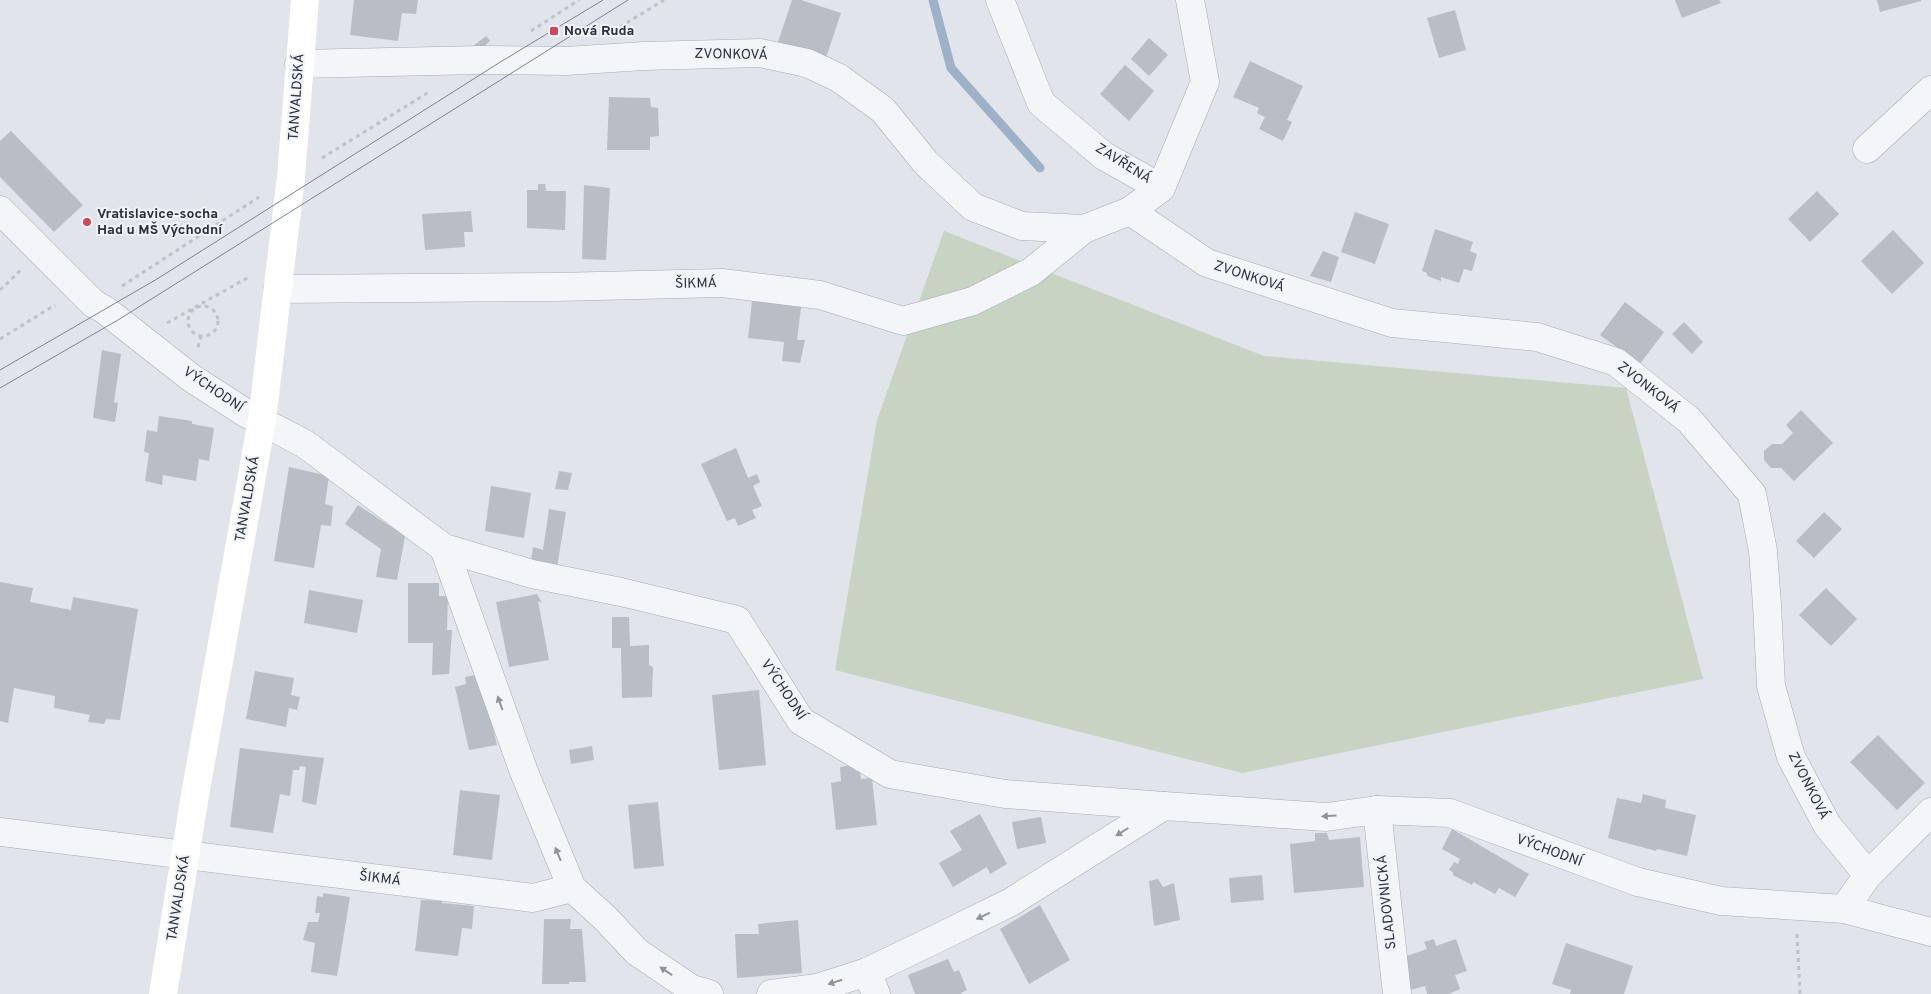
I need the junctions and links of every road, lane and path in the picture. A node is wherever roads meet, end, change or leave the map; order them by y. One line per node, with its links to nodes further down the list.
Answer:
1 (306, 0): 6 (main road, TANVALDSKÁ)
2 (579, 0): 5 (path)
3 (1000, 0): 11 (street, ZAVŘENÁ)
4 (1190, 0): 11 (street, ZAVŘENÁ)
5 (524, 35)
6 (299, 64): 10 (main road, TANVALDSKÁ); 14 (street, ZVONKOVÁ)
7 (431, 90): 10 (path)
8 (1931, 90): 9 (street)
9 (1868, 149)
10 (291, 177): 16 (main road, TANVALDSKÁ); 17 (path)
11 (1161, 188): 13 (street, ZVONKOVÁ)
12 (0, 210): 17 (street, VÝCHODNÍ)
13 (1130, 211): 14 (street, ZVONKOVÁ); 28 (street, ZVONKOVÁ)
14 (1084, 229): 16 (street, ŠIKMÁ)
15 (256, 274): 18 (path)
16 (278, 289): 21 (main road, TANVALDSKÁ)
17 (86, 297): 19 (path); 20 (street, VÝCHODNÍ)
18 (195, 308): 18 (path); 20 (path)
19 (0, 338)
20 (140, 338): 21 (street, VÝCHODNÍ)
21 (262, 420): 22 (street, VÝCHODNÍ); 27 (main road, TANVALDSKÁ)
22 (444, 548): 23 (street, VÝCHODNÍ); 29 (street, one-way to 22)
23 (1164, 806): 24 (street, VÝCHODNÍ, one-way to 23); 33 (street, one-way to 33)
24 (1377, 810): 30 (street, VÝCHODNÍ); 37 (street, SLADOVNICKÁ)
25 (1931, 812): 28 (street)
26 (0, 832): 27 (street, ŠIKMÁ)
27 (186, 854): 29 (street, ŠIKMÁ); 34 (main road, TANVALDSKÁ)
28 (1868, 875): 31 (street)
29 (572, 888): 35 (street, one-way to 29)
30 (1795, 906): 31 (street, VÝCHODNÍ); 38 (path)
31 (1844, 909): 32 (street, VÝCHODNÍ)
32 (1931, 932)
33 (872, 983): 36 (street, one-way to 36)
34 (163, 994)
35 (709, 994)
36 (772, 994)
37 (1397, 994)
38 (1800, 994)

